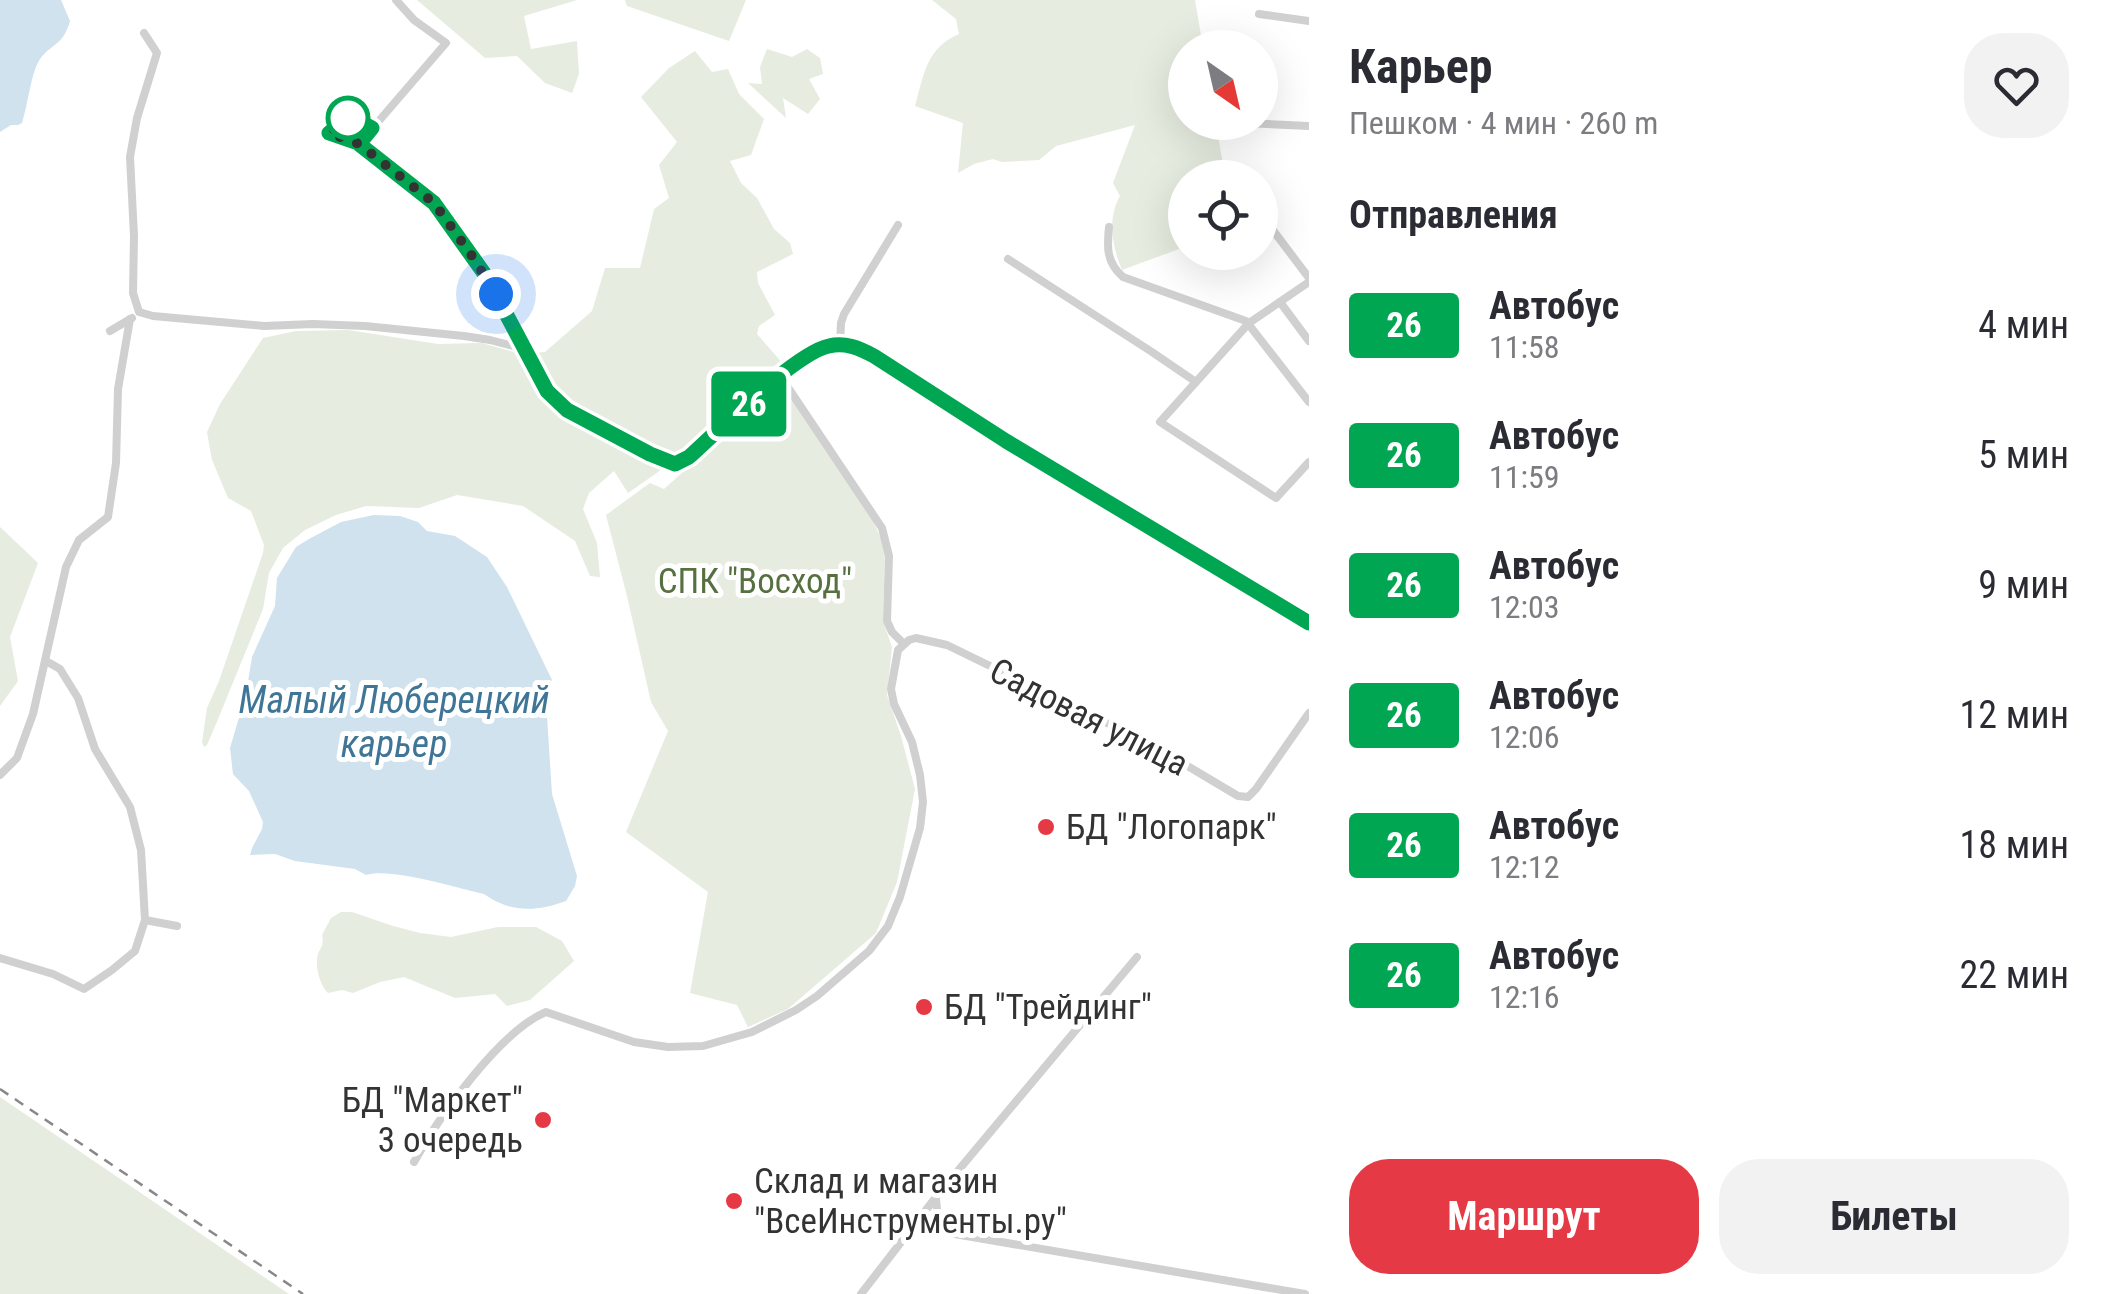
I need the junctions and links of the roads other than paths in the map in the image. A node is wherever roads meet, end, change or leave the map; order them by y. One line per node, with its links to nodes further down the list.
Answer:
1 (396, 0): 8 (street)
2 (1259, 14): 3 (street)
3 (1309, 20)
4 (144, 32): 15 (street)
5 (1278, 125): 6 (street)
6 (1309, 126)
7 (329, 133): 8 (street)
8 (359, 144): 21 (street)
9 (898, 225): 20 (street)
10 (1109, 227): 17 (street)
11 (1278, 238): 13 (street)
12 (1008, 259): 23 (street)
13 (1309, 280): 14 (street)
14 (1280, 302): 17 (street); 19 (street)
15 (139, 312): 16 (street); 21 (street)
16 (130, 319): 18 (street); 28 (street)
17 (1249, 323): 23 (street); 24 (street)
18 (110, 332)
19 (1309, 342)
20 (840, 344): 22 (street); 26 (street)
21 (525, 349): 22 (street)
22 (780, 376): 27 (street)
23 (1196, 382): 25 (street)
24 (1309, 402)
25 (1309, 462)
26 (1309, 623)
27 (904, 644): 29 (street, Садовая улица); 35 (street)
28 (46, 662): 30 (street); 31 (street)
29 (1309, 713)
30 (0, 775)
31 (146, 920): 32 (street); 34 (street)
32 (177, 926)
33 (1137, 957): 36 (street)
34 (0, 958)
35 (414, 1162)
36 (936, 1198): 37 (street); 38 (street)
37 (914, 1227): 38 (street); 40 (street)
38 (957, 1234): 39 (street)
39 (1298, 1293)
40 (861, 1294)

